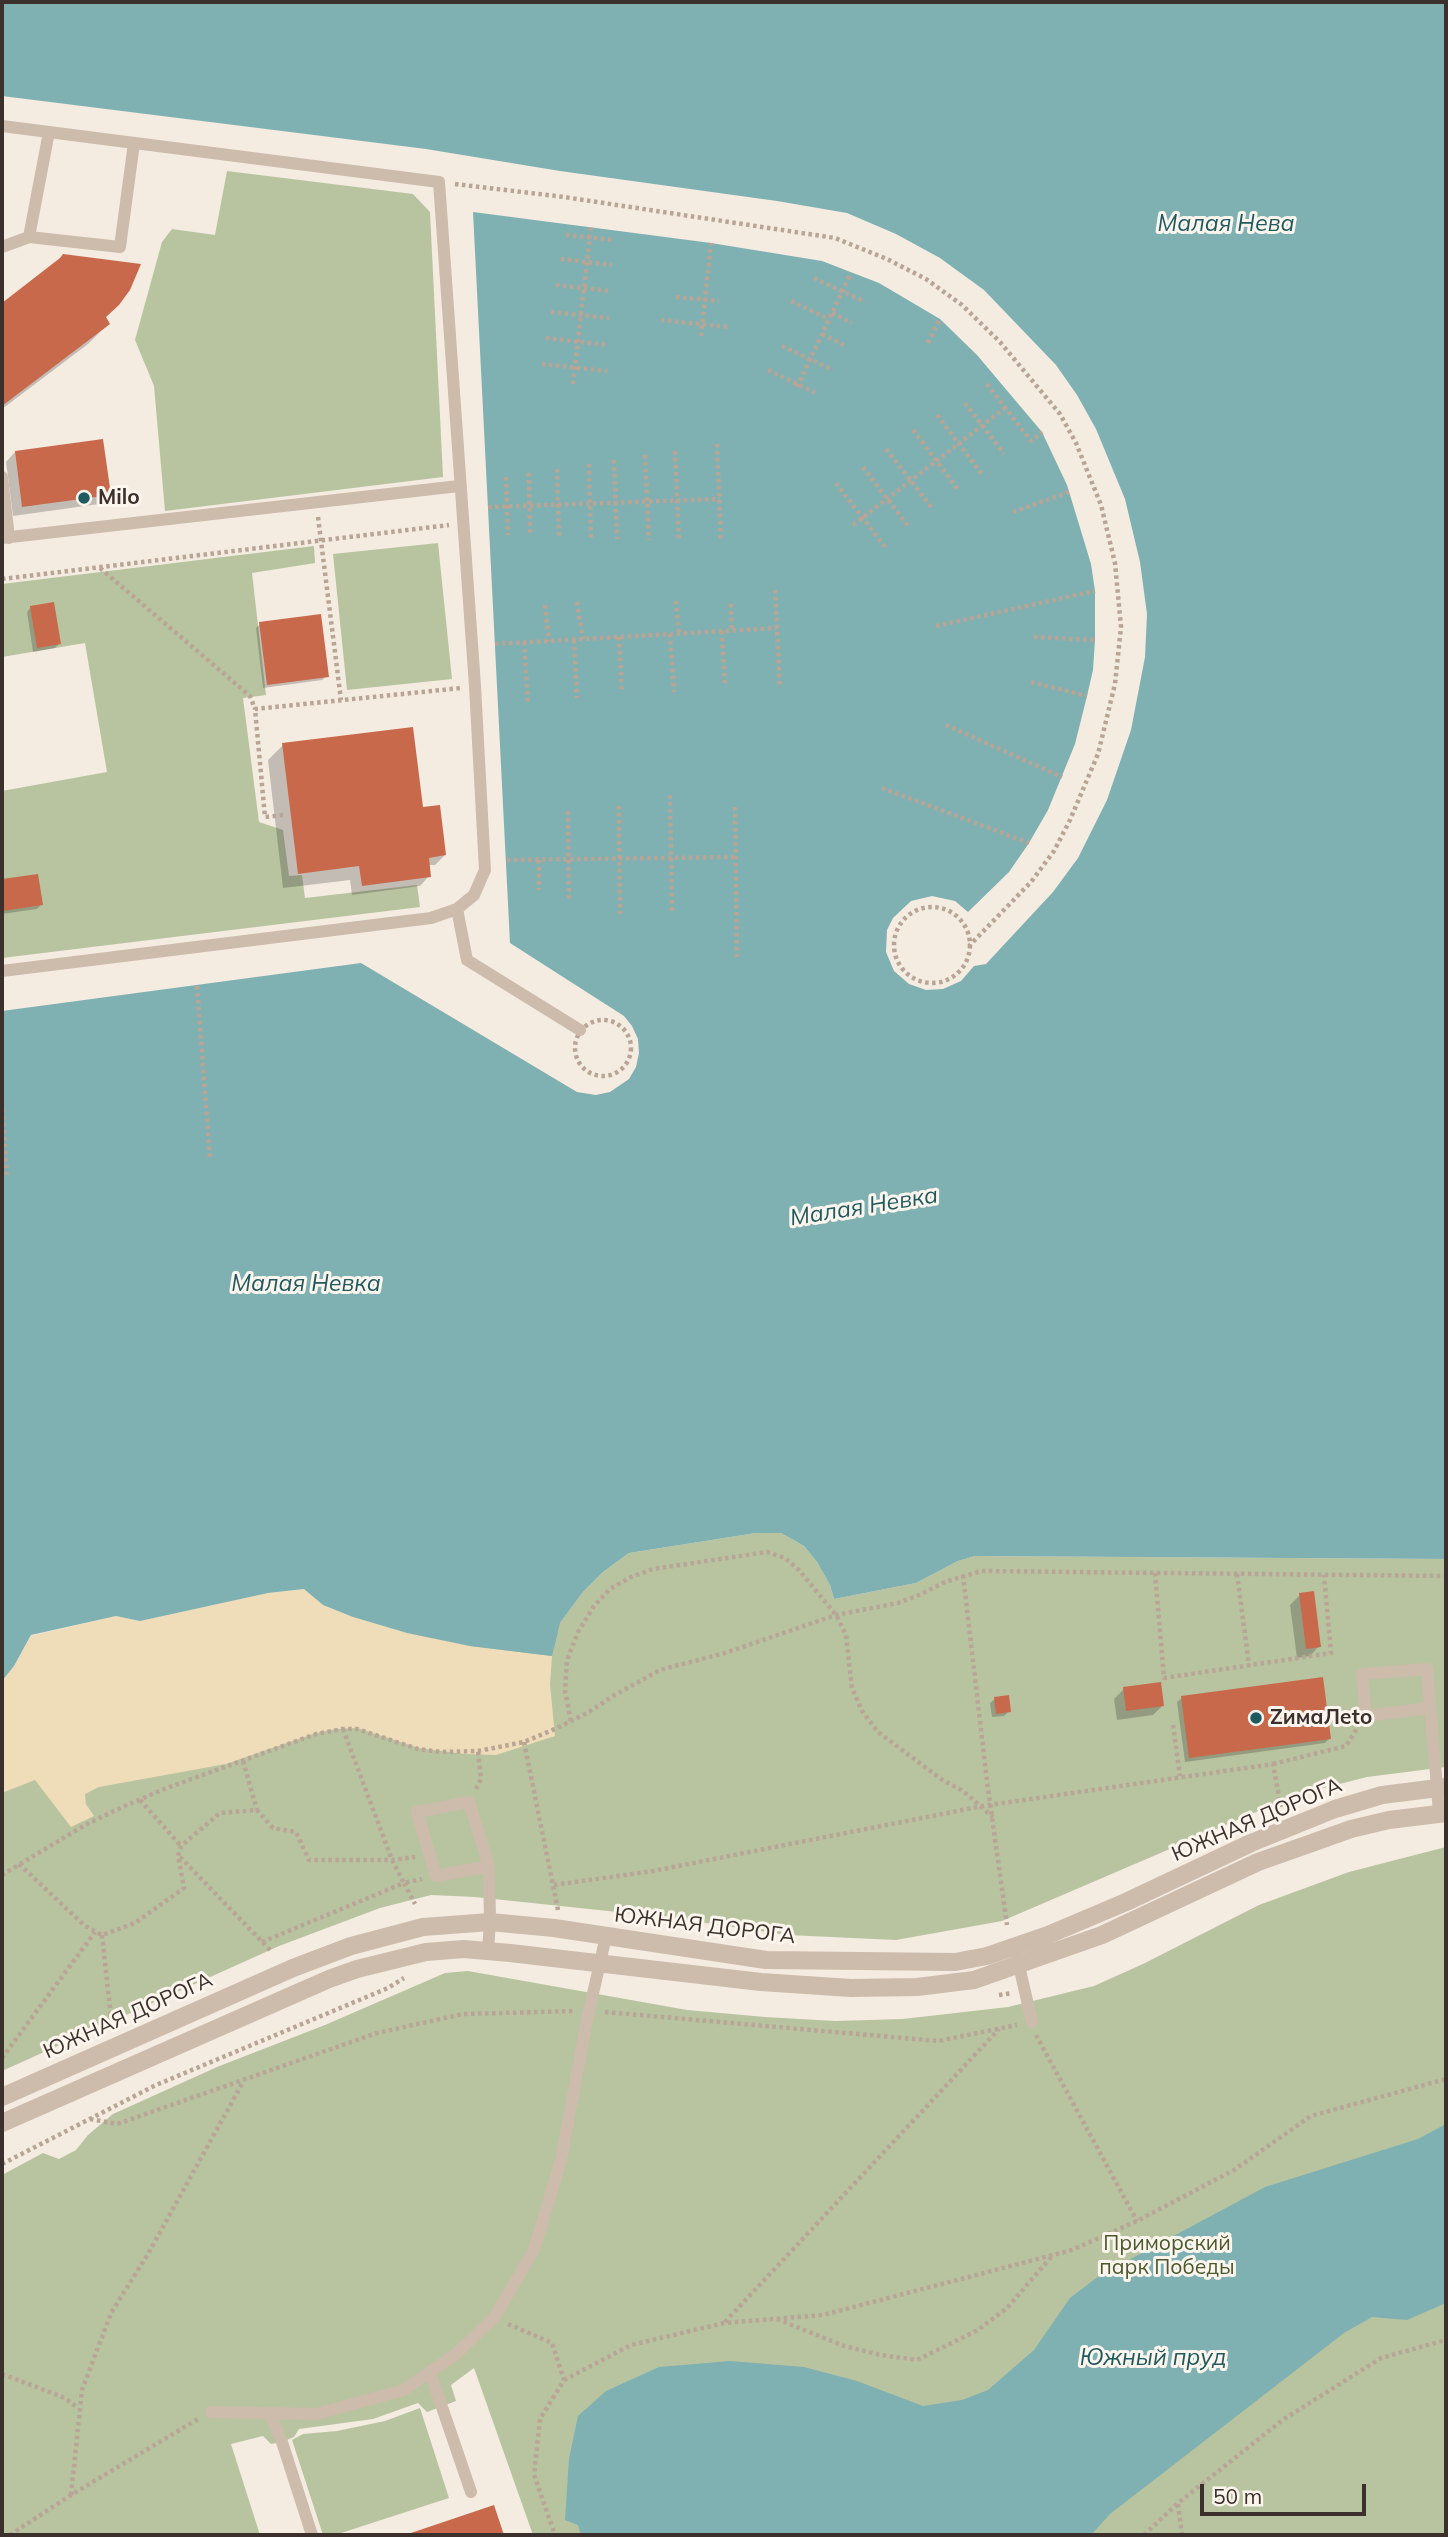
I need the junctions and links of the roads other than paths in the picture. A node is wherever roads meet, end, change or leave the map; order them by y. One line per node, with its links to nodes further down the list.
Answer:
1 (2, 126): 2 (lane)
2 (49, 132): 3 (lane); 4 (lane)
3 (134, 144): 4 (lane); 7 (lane)
4 (29, 237): 5 (lane)
5 (2, 247)
6 (2, 477): 8 (lane)
7 (459, 486): 8 (lane); 9 (lane)
8 (5, 538)
9 (457, 909): 10 (lane); 11 (lane)
10 (2, 971)
11 (580, 1030)
12 (1430, 1707): 12 (lane); 13 (lane)
13 (1442, 1788): 14 (lane); 15 (street, ЮЖНАЯ ДОРОГА)
14 (1442, 1813): 16 (street, ЮЖНАЯ ДОРОГА)
15 (1300, 1823): 16 (lane); 20 (street, ЮЖНАЯ ДОРОГА)
16 (1309, 1844): 23 (street, ЮЖНАЯ ДОРОГА)
17 (489, 1866): 17 (lane); 18 (lane)
18 (491, 1922): 19 (street, ЮЖНАЯ ДОРОГА); 21 (lane); 25 (street, ЮЖНАЯ ДОРОГА)
19 (606, 1936): 20 (street, ЮЖНАЯ ДОРОГА); 22 (lane)
20 (1014, 1947): 23 (lane)
21 (488, 1951): 22 (street, ЮЖНАЯ ДОРОГА); 26 (street, ЮЖНАЯ ДОРОГА)
22 (600, 1963): 23 (street, ЮЖНАЯ ДОРОГА); 27 (lane)
23 (1019, 1966): 24 (lane)
24 (1032, 2022)
25 (2, 2097)
26 (2, 2123)
27 (430, 2372): 29 (lane); 30 (lane)
28 (211, 2412): 29 (lane)
29 (270, 2414): 31 (lane)
30 (471, 2492)
31 (312, 2535)

